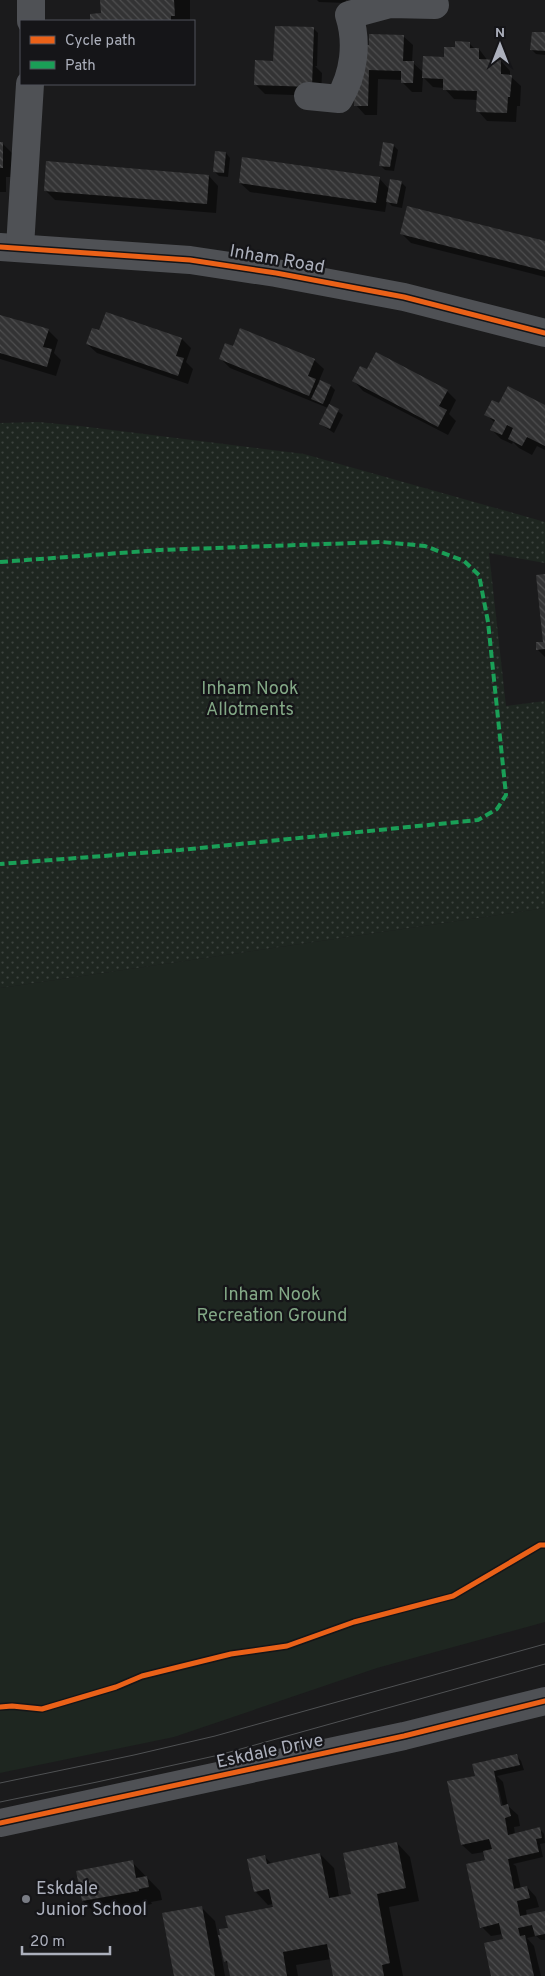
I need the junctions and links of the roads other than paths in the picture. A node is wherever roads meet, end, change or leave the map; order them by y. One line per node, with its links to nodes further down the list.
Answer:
1 (30, 0): 4 (street)
2 (390, 2): 3 (street); 6 (street)
3 (435, 5)
4 (32, 20)
5 (30, 85): 7 (street)
6 (308, 96)
7 (10, 247): 8 (street, Inham Road)
8 (545, 333)
9 (544, 1703): 10 (street, Eskdale Drive)
10 (0, 1823)

